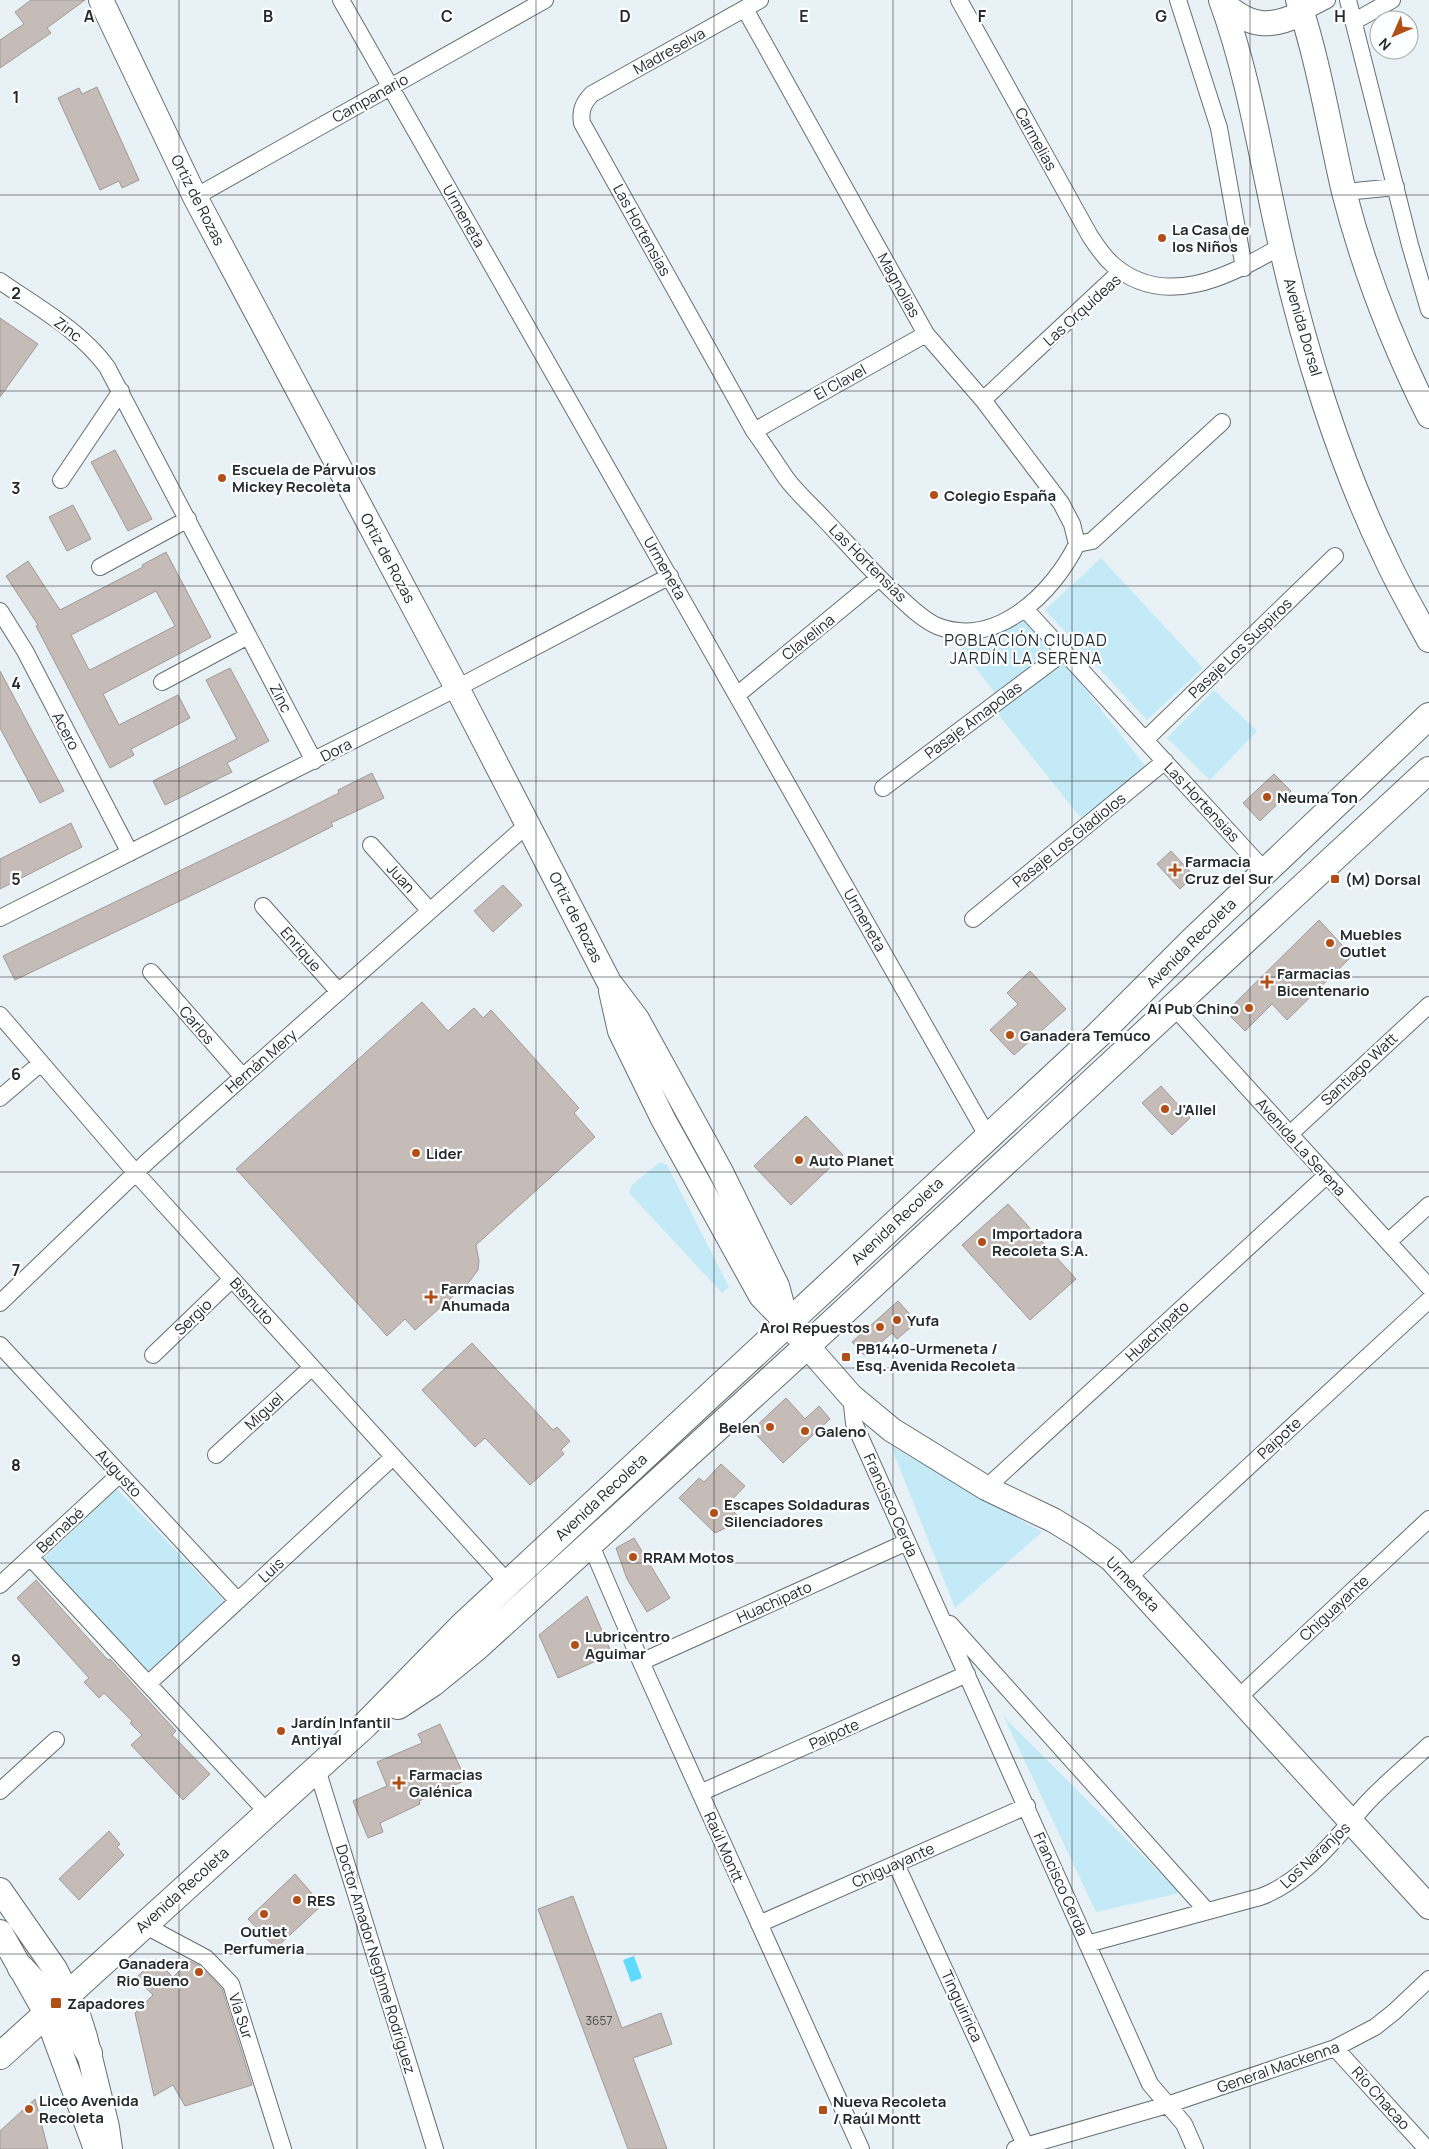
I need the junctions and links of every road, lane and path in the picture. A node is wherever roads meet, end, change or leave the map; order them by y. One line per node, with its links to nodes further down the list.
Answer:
1 (101, 0): 18 (street, Ortiz de Rozas)
2 (341, 0): 14 (street, Urmeneta)
3 (545, 0): 14 (street, Campanario)
4 (760, 0): 12 (street, Madreselva)
5 (959, 0): 21 (street, Carmelias)
6 (1178, 0): 20 (street)
7 (1327, 0): 11 (street)
8 (1348, 0): 13 (street)
9 (1392, 0): 13 (street)
10 (1222, 2): 11 (street); 19 (street, Avenida Dorsal)
11 (1300, 7): 17 (street)
12 (745, 9): 15 (street, Madreselva); 24 (street, Magnolias)
13 (1355, 21): 16 (street)
14 (390, 87): 18 (street, Campanario); 35 (street, Urmeneta)
15 (582, 108): 29 (street, Las Hortensias)
16 (1396, 187): 17 (street); 23 (street)
17 (1344, 192): 27 (street)
18 (195, 197): 43 (street, Ortiz de Rozas)
19 (1281, 246): 20 (street, Las Orquídeas); 40 (street, Avenida Dorsal)
20 (1244, 268): 21 (street, Las Orquídeas)
21 (1121, 271): 26 (street, Las Orquídeas)
22 (0, 281): 25 (street, Zinc)
23 (1429, 310)
24 (926, 334): 26 (street, Magnolias); 29 (street, El Clavel)
25 (121, 391): 30 (street); 31 (street, Zinc)
26 (983, 400): 32 (street, Magnolias)
27 (1429, 416)
28 (1222, 422): 32 (street)
29 (754, 430): 36 (street, Las Hortensias)
30 (60, 480)
31 (188, 519): 34 (street); 39 (street, Zinc)
32 (1077, 544): 37 (street)
33 (1335, 556): 46 (street, Pasaje Los Suspiros)
34 (100, 567)
35 (670, 576): 43 (street, Dora); 44 (street, Urmeneta)
36 (879, 578): 37 (street, Las Hortensias); 44 (street, Clavelina)
37 (1025, 609): 41 (street, Las Hortensias)
38 (0, 611): 53 (street, Acero)
39 (248, 636): 42 (street); 47 (street, Zinc)
40 (1429, 640)
41 (1064, 652): 46 (street, Las Hortensias); 50 (street, Pasaje Amapolas)
42 (162, 682)
43 (457, 688): 47 (street, Dora); 51 (street, Ortiz de Rozas)
44 (737, 695): 68 (street, Urmeneta)
45 (1429, 716): 54 (main road, Avenida Recoleta)
46 (1145, 740): 48 (street, Las Hortensias)
47 (314, 761): 53 (street, Dora)
48 (1165, 761): 54 (street, Las Hortensias); 58 (street, Pasaje Los Gladiolos)
49 (1429, 770): 62 (main road, Avenida Recoleta)
50 (883, 788)
51 (528, 824): 56 (street, Hernán Mery); 78 (street, Ortiz de Rozas)
52 (371, 845): 56 (street, Juan)
53 (130, 853): 57 (street, Dora)
54 (1265, 871): 68 (main road, Avenida Recoleta)
55 (264, 906): 60 (street, Enrique)
56 (430, 911): 60 (street, Hernán Mery)
57 (0, 918)
58 (973, 919)
59 (151, 972): 65 (street, Carlos)
60 (339, 992): 65 (street, Hernán Mery)
61 (1429, 1005): 67 (street, Santiago Watt)
62 (1174, 1007): 67 (street, Avenida La Serena); 71 (main road, Avenida Recoleta)
63 (0, 1015): 64 (street, Bismuto)
64 (41, 1063): 66 (street); 69 (street, Bismuto)
65 (243, 1077): 69 (street, Hernán Mery)
66 (0, 1098)
67 (1290, 1134): 70 (street, Avenida La Serena)
68 (988, 1137): 71 (main road); 78 (main road, Avenida Recoleta)
69 (135, 1172): 74 (street, Bismuto); 77 (street, Hernán Mery)
70 (1327, 1175): 73 (street, Avenida La Serena); 87 (street, Huachipato)
71 (984, 1183): 80 (main road, Avenida Recoleta)
72 (1429, 1205): 73 (street)
73 (1388, 1242): 75 (street, Avenida La Serena)
74 (232, 1279): 81 (street, Sergio); 82 (street, Bismuto)
75 (1429, 1286)
76 (1429, 1300): 92 (street, Paipote)
77 (0, 1303)
78 (787, 1323): 80 (street, Urmeneta); 93 (main road, Avenida Recoleta)
79 (0, 1345): 86 (street, Augusto)
80 (808, 1346): 83 (street, Urmeneta); 90 (main road, Avenida Recoleta)
81 (154, 1355)
82 (312, 1366): 84 (street, Miguel); 85 (street, Bismuto)
83 (852, 1396): 87 (street, Urmeneta); 89 (street, Francisco Cerda)
84 (216, 1455)
85 (393, 1457): 93 (street, Bismuto); 95 (street, Luis)
86 (120, 1474): 91 (street, Bernabé); 95 (street, Augusto)
87 (986, 1488): 92 (street, Urmeneta)
88 (1429, 1519): 100 (street, Chiguayante)
89 (907, 1542): 96 (street, Francisco Cerda); 97 (street, Huachipato)
90 (590, 1543): 97 (street, Raúl Montt); 101 (main road, Avenida Recoleta)
91 (30, 1557): 94 (street, Bernabé); 99 (street)
92 (1129, 1576): 100 (street, Urmeneta)
93 (508, 1583): 101 (main road, Avenida Recoleta)
94 (0, 1585)
95 (238, 1601): 99 (street, Luis)
96 (940, 1612): 98 (street, Francisco Cerda); 113 (street, Francisco Cerda)
97 (641, 1662): 106 (street, Raúl Montt)
98 (967, 1674): 106 (street, Paipote); 107 (street, Francisco Cerda)
99 (148, 1683): 108 (street)
100 (1239, 1697): 109 (street, Urmeneta)
101 (365, 1725): 104 (main road, Avenida Recoleta)
102 (56, 1740): 105 (street)
103 (1429, 1745): 109 (street, Los Naranjos)
104 (317, 1768): 108 (main road, Avenida Recoleta); 130 (street, Doctor Amador Neghme Rodríguez)
105 (0, 1791)
106 (700, 1793): 114 (street, Raúl Montt)
107 (1027, 1806): 110 (street, Chiguayante); 117 (street, Francisco Cerda)
108 (268, 1813): 115 (main road, Avenida Recoleta)
109 (1352, 1822): 112 (street, Urmeneta); 113 (street, Los Naranjos)
110 (896, 1864): 114 (street, Chiguayante); 126 (street, Tinguiririca)
111 (0, 1890): 120 (street)
112 (1429, 1906)
113 (1207, 1911): 117 (street, Los Naranjos)
114 (759, 1924): 131 (street, Raúl Montt)
115 (144, 1925): 120 (main road, Avenida Recoleta); 129 (street, Vía Sur)
116 (0, 1932): 118 (street)
117 (1087, 1944): 125 (street, Francisco Cerda)
118 (21, 1968): 120 (main road); 121 (street)
119 (1429, 1979): 122 (street, General Mackenna)
120 (68, 1992): 121 (main road, Avenida Recoleta); 123 (street)
121 (46, 2013): 123 (main road); 124 (main road, Avenida Recoleta); 127 (street)
122 (1336, 2048): 125 (street, General Mackenna); 133 (street, Río Chacao)
123 (89, 2053): 128 (street)
124 (0, 2056)
125 (1167, 2105): 126 (street, General Mackenna); 132 (street, Francisco Cerda)
126 (1023, 2148)
127 (96, 2149)
128 (110, 2149)
129 (283, 2149)
130 (435, 2149)
131 (860, 2149)
132 (1195, 2149)
133 (1427, 2149)

